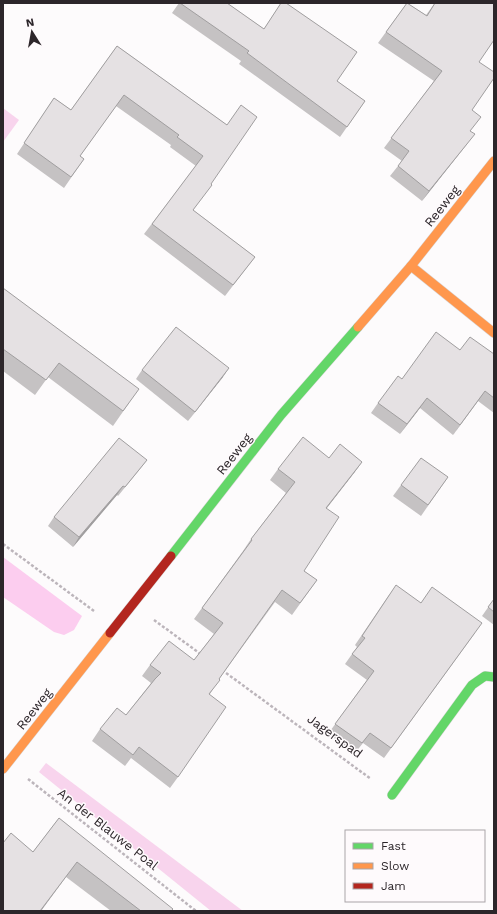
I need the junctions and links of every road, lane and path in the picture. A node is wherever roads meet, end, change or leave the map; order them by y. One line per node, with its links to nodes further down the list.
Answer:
1 (494, 161): 2 (street, Reeweg)
2 (411, 266): 3 (street); 5 (street, Reeweg)
3 (494, 333)
4 (3, 544): 6 (path)
5 (132, 604): 6 (street, Reeweg); 7 (path)
6 (116, 626): 10 (street, Reeweg)
7 (208, 660)
8 (221, 669): 11 (path, Jagerspad)
9 (494, 677): 11 (street)
10 (5, 766): 12 (path, An der Blauwe Poal)
11 (392, 795)
12 (196, 911)

